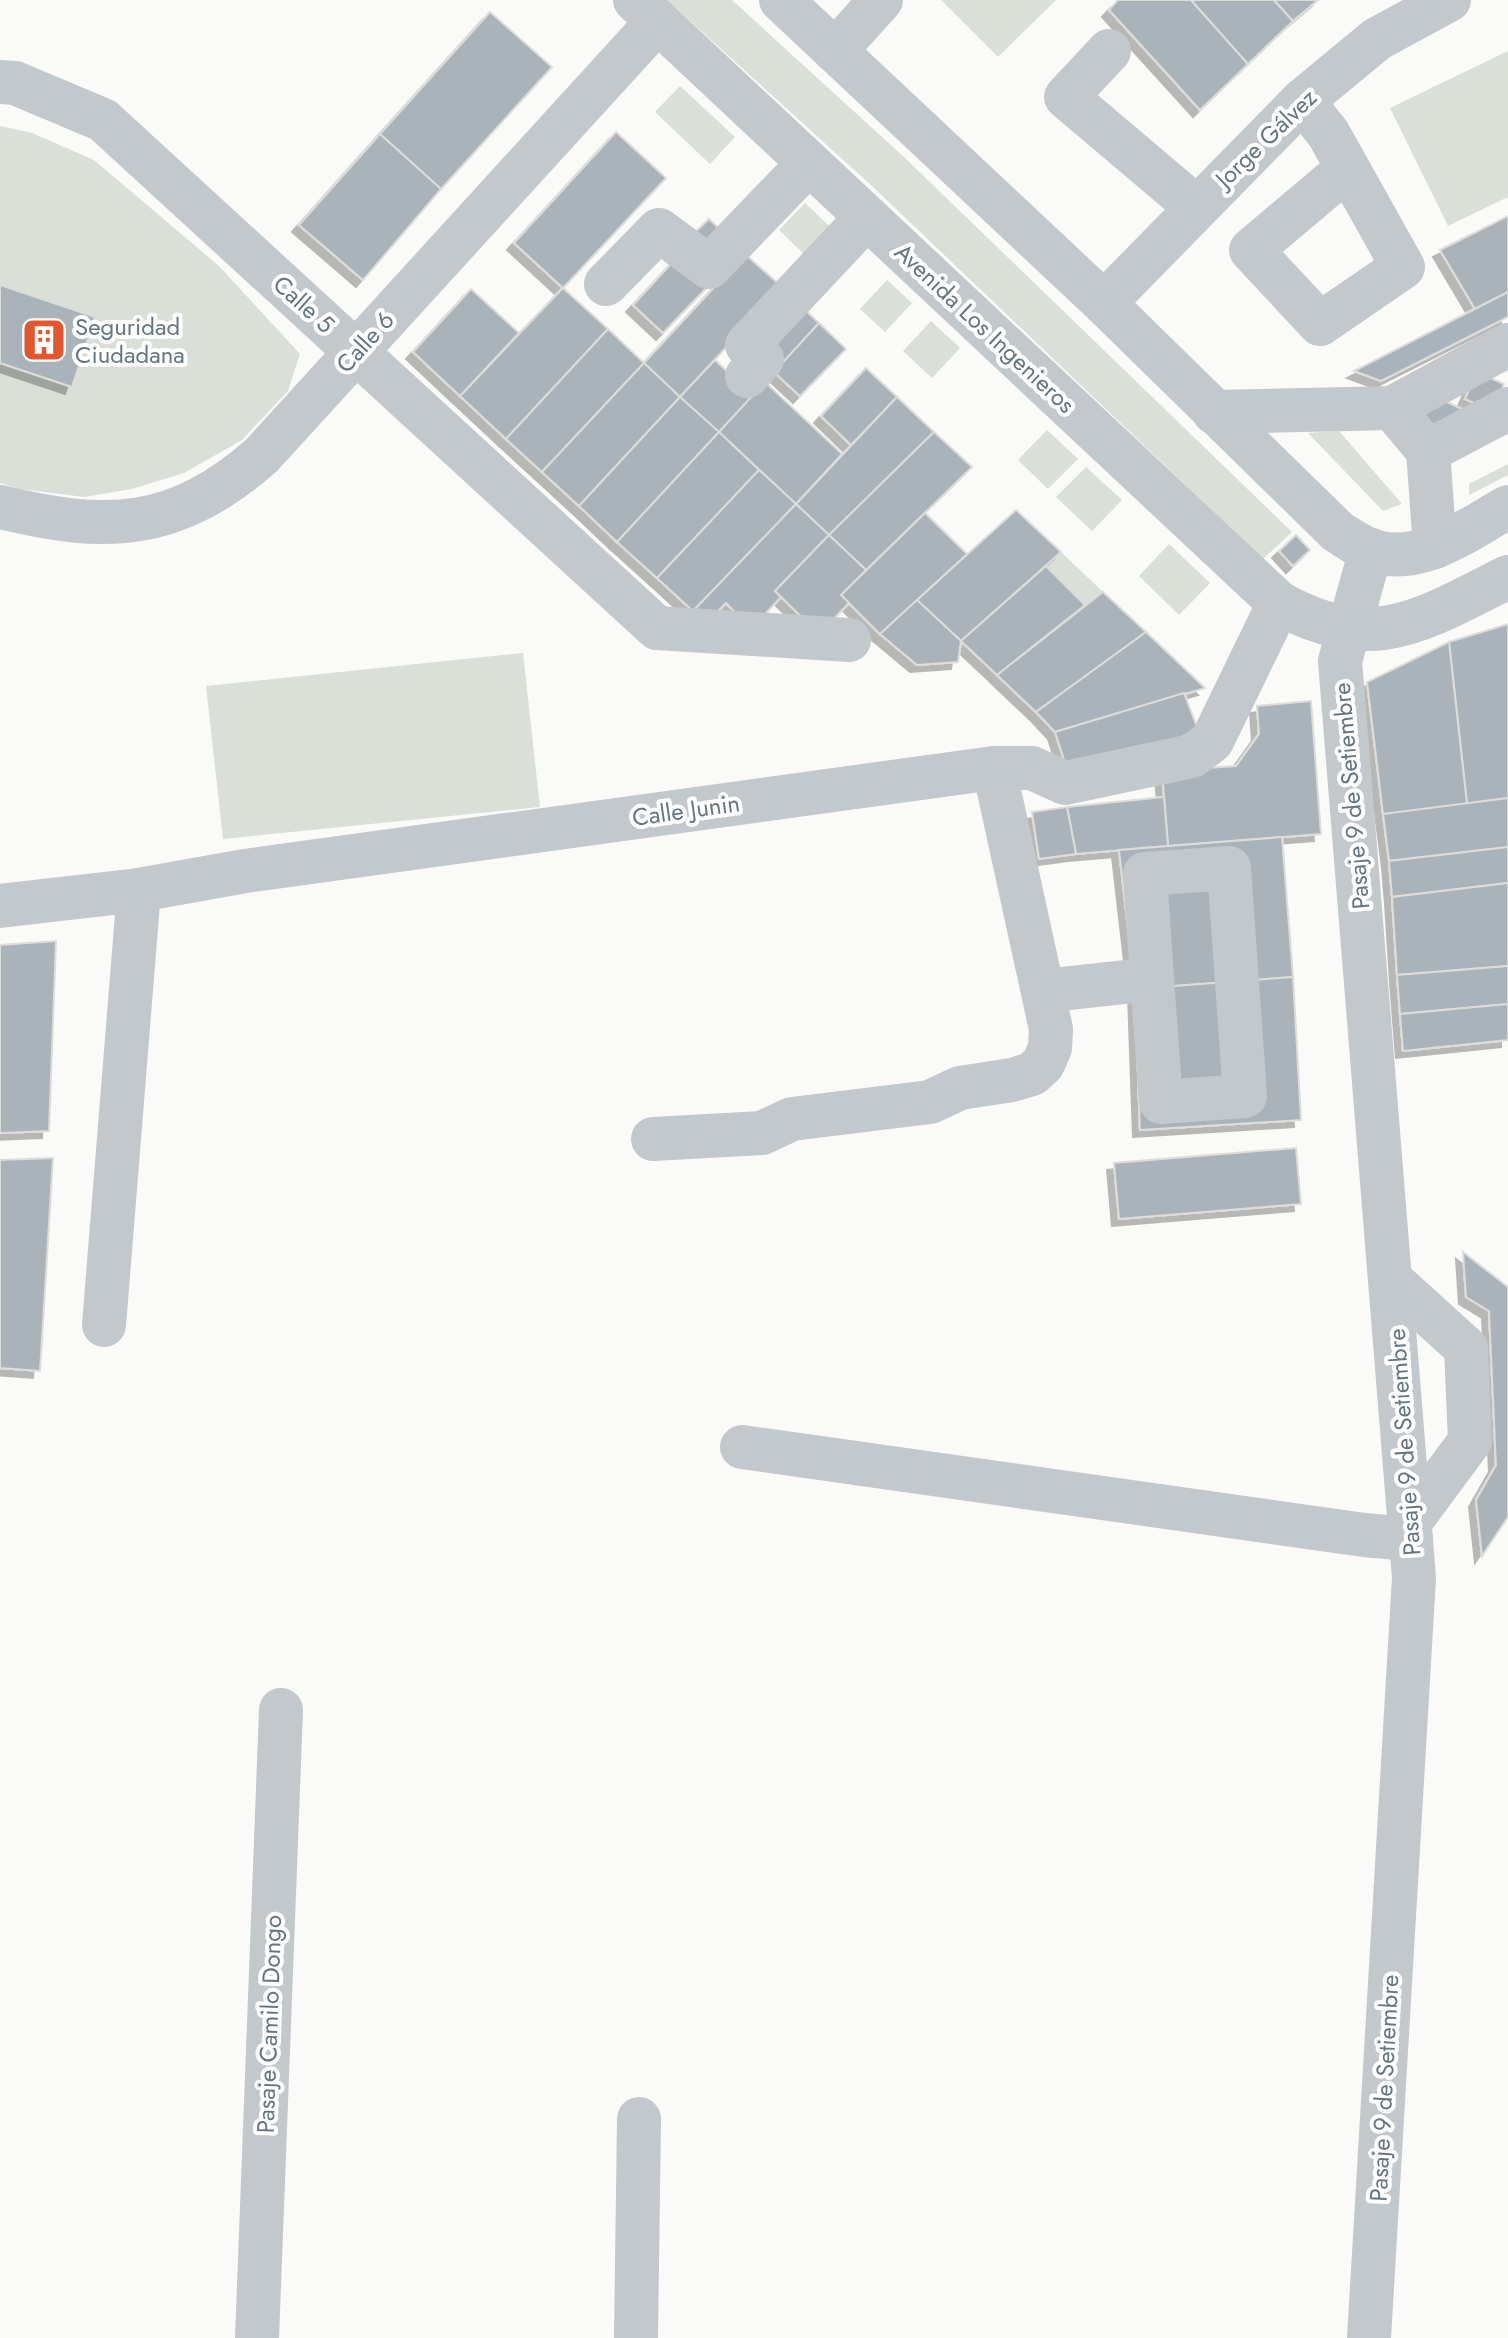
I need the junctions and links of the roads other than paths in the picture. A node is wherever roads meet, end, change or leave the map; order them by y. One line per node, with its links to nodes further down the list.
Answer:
1 (781, 0): 5 (street)
2 (881, 0): 5 (street)
3 (1449, 0): 8 (street, Jorge Gálvez)
4 (647, 10): 9 (street, Avenida Los Ingenieros); 16 (street, Calle 6)
5 (835, 51): 14 (street)
6 (1109, 51): 11 (street)
7 (0, 82): 16 (street, Calle 5)
8 (1302, 101): 10 (street); 11 (street, Jorge Gálvez)
9 (809, 163): 12 (street, Avenida Los Ingenieros); 13 (street)
10 (1347, 169)
11 (1196, 207): 14 (street, Jorge Gálvez)
12 (867, 217): 17 (street); 27 (street, Avenida Los Ingenieros)
13 (606, 284)
14 (1104, 303): 20 (street)
15 (1508, 345): 18 (street)
16 (356, 352): 22 (street, Calle 6); 29 (street, Calle 5)
17 (747, 376)
18 (1392, 408): 20 (street); 21 (street)
19 (1508, 409): 21 (street)
20 (1214, 412): 25 (street)
21 (1428, 451): 24 (street)
22 (0, 507)
23 (1508, 507): 24 (street)
24 (1435, 547): 25 (street)
25 (1371, 550): 28 (street, Pasaje 9 de Setiembre)
26 (1508, 577): 28 (street, Avenida Los Ingenieros)
27 (1279, 603): 28 (street, Avenida Los Ingenieros); 30 (street, Calle Junin)
28 (1351, 629): 36 (street, Pasaje 9 de Setiembre)
29 (849, 640)
30 (994, 768): 31 (street, Calle Junin); 34 (street)
31 (139, 890): 32 (street, Calle Junin); 37 (street)
32 (0, 906)
33 (1152, 979): 33 (street); 34 (street)
34 (1043, 991): 35 (street)
35 (653, 1139)
36 (1391, 1280): 39 (street, Pasaje 9 de Setiembre); 39 (street)
37 (104, 1325)
38 (742, 1447): 39 (street)
39 (1410, 1531): 44 (street, Pasaje 9 de Setiembre)
40 (281, 1710): 42 (street, Pasaje Camilo Dongo)
41 (639, 2119): 43 (street)
42 (257, 2338)
43 (636, 2338)
44 (1369, 2338)

